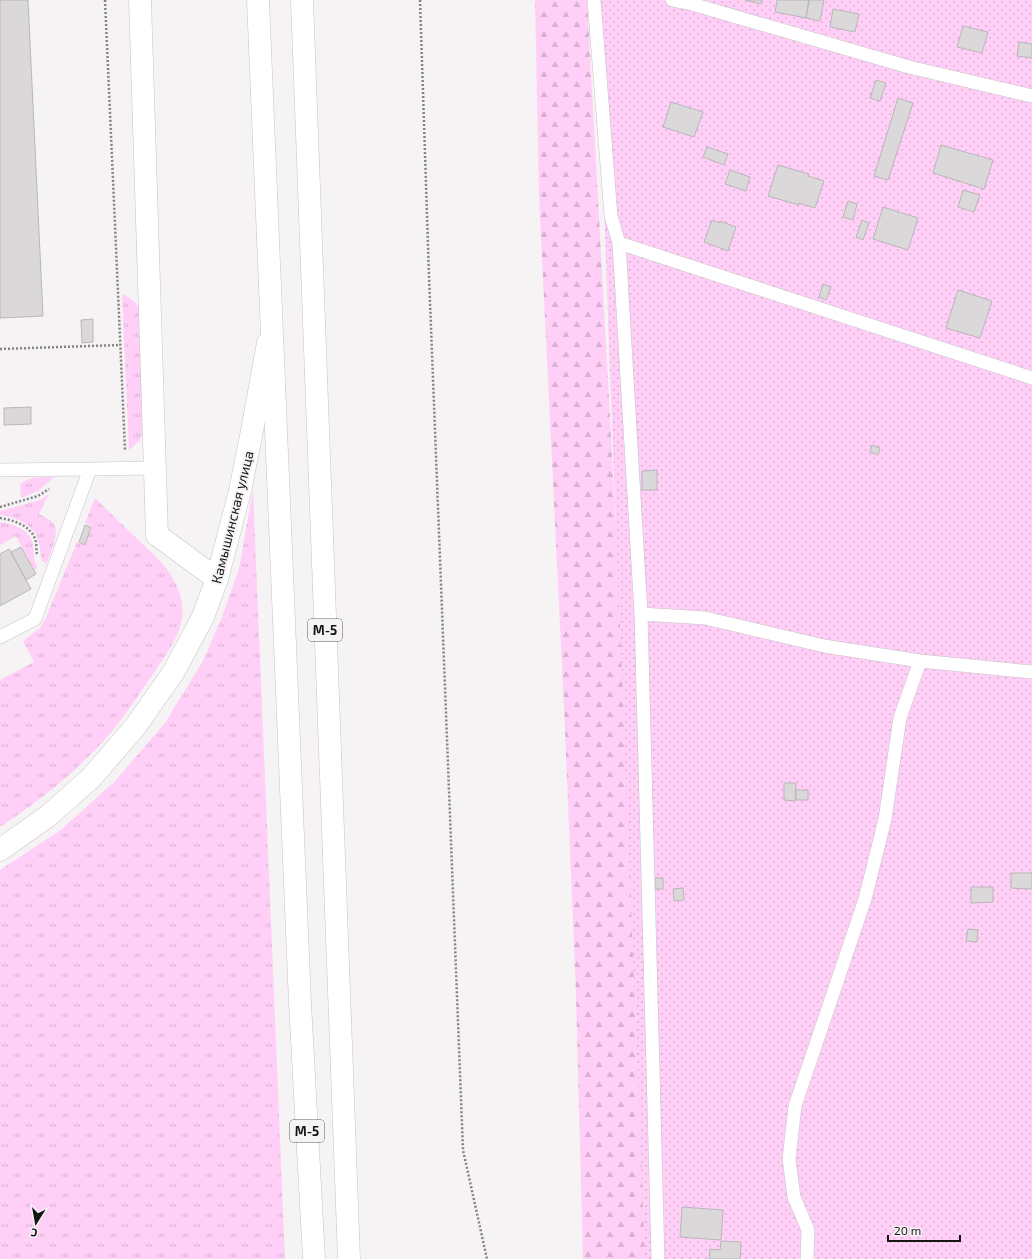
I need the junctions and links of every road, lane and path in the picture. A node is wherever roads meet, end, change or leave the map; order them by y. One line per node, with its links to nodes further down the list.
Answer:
1 (105, 0): 11 (path)
2 (140, 0): 15 (main road)
3 (258, 0): 10 (main road, М-5)
4 (302, 0): 29 (main road, М-5)
5 (420, 0): 30 (path)
6 (594, 0): 9 (lane)
7 (672, 0): 8 (lane)
8 (1032, 96)
9 (619, 243): 13 (lane); 23 (lane)
10 (272, 320): 22 (main road, Камышинская улица); 28 (main road, М-5)
11 (120, 345): 12 (path); 14 (path)
12 (0, 349)
13 (1032, 378)
14 (126, 468): 15 (lane); 17 (lane)
15 (155, 468): 22 (main road)
16 (65, 469): 17 (lane); 18 (lane); 19 (path)
17 (90, 469): 24 (lane)
18 (0, 470)
19 (0, 507)
20 (0, 518): 21 (path)
21 (37, 558)
22 (218, 579): 27 (main road, Камышинская улица)
23 (641, 614): 25 (lane); 31 (lane)
24 (0, 637)
25 (920, 661): 26 (lane); 32 (lane)
26 (1032, 672)
27 (0, 850)
28 (314, 1259)
29 (349, 1259)
30 (487, 1259)
31 (658, 1259)
32 (808, 1259)

